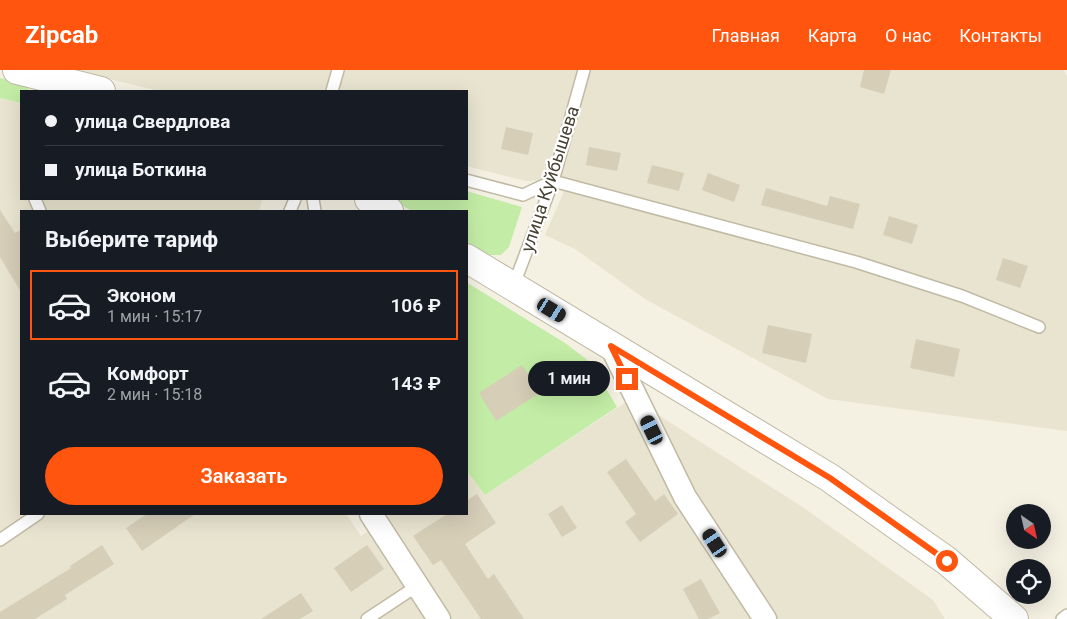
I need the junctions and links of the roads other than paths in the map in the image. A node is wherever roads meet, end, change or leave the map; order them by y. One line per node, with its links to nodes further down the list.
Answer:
1 (17, 70): 4 (street)
2 (338, 70): 6 (lane)
3 (584, 70): 8 (lane, улица Куйбышева)
4 (60, 81): 5 (street)
5 (97, 90)
6 (332, 90)
7 (468, 181): 8 (lane)
8 (553, 181): 12 (lane, улица Куйбышева); 13 (lane)
9 (371, 200): 10 (street)
10 (387, 210)
11 (468, 259): 12 (street)
12 (513, 287): 14 (street)
13 (1039, 327)
14 (611, 346): 22 (street); 23 (street)
15 (37, 515): 17 (lane)
16 (372, 515): 18 (street)
17 (0, 540)
18 (417, 586): 20 (lane); 21 (street)
19 (1067, 615): 24 (lane)
20 (367, 619)
21 (439, 619)
22 (765, 619)
23 (1014, 619)
24 (1062, 619)

